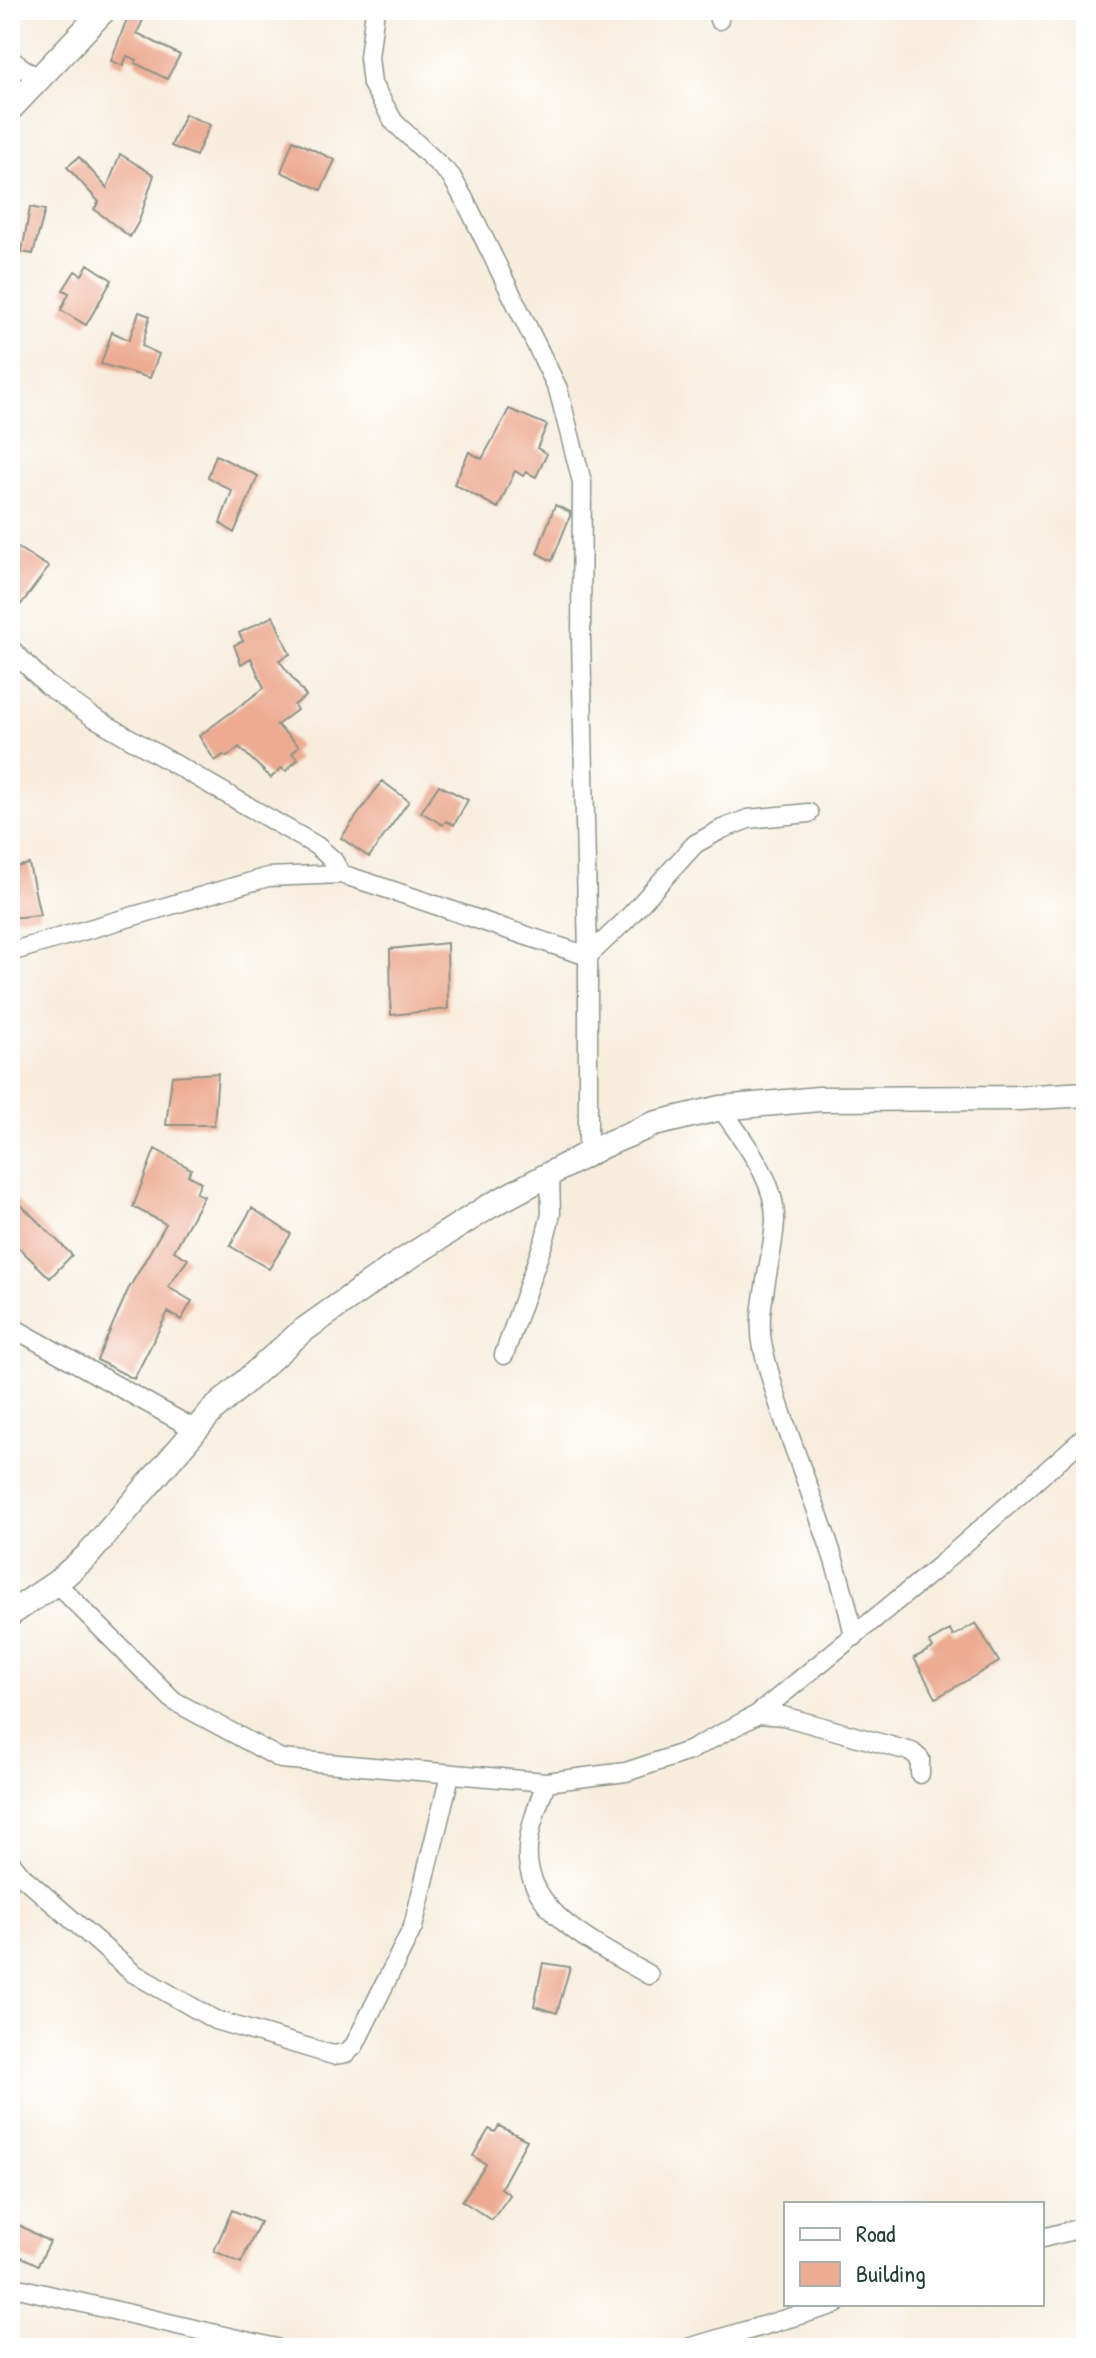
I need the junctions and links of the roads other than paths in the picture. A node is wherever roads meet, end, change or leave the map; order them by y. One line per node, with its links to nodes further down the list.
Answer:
1 (104, 10): 4 (street)
2 (375, 10): 10 (street)
3 (10, 59): 4 (street)
4 (38, 79): 5 (street)
5 (10, 109)
6 (10, 648): 8 (street)
7 (809, 813): 10 (street)
8 (341, 874): 9 (street); 10 (street)
9 (10, 952)
10 (588, 956): 13 (street)
11 (1086, 1094): 12 (street)
12 (721, 1108): 13 (street); 21 (street)
13 (588, 1154): 14 (street)
14 (550, 1174): 16 (street); 17 (street)
15 (10, 1326): 17 (street)
16 (504, 1355)
17 (196, 1430): 19 (street)
18 (1086, 1436): 21 (street)
19 (56, 1583): 20 (street); 24 (street)
20 (10, 1614)
21 (854, 1637): 22 (street)
22 (758, 1714): 23 (street); 25 (street)
23 (920, 1774)
24 (450, 1775): 25 (street); 26 (street)
25 (546, 1782): 27 (street)
26 (10, 1861)
27 (649, 1975)
28 (1086, 2227): 29 (street)
29 (1044, 2238)
30 (10, 2286): 32 (street)
31 (829, 2306): 33 (street)
32 (276, 2348)
33 (688, 2348)

